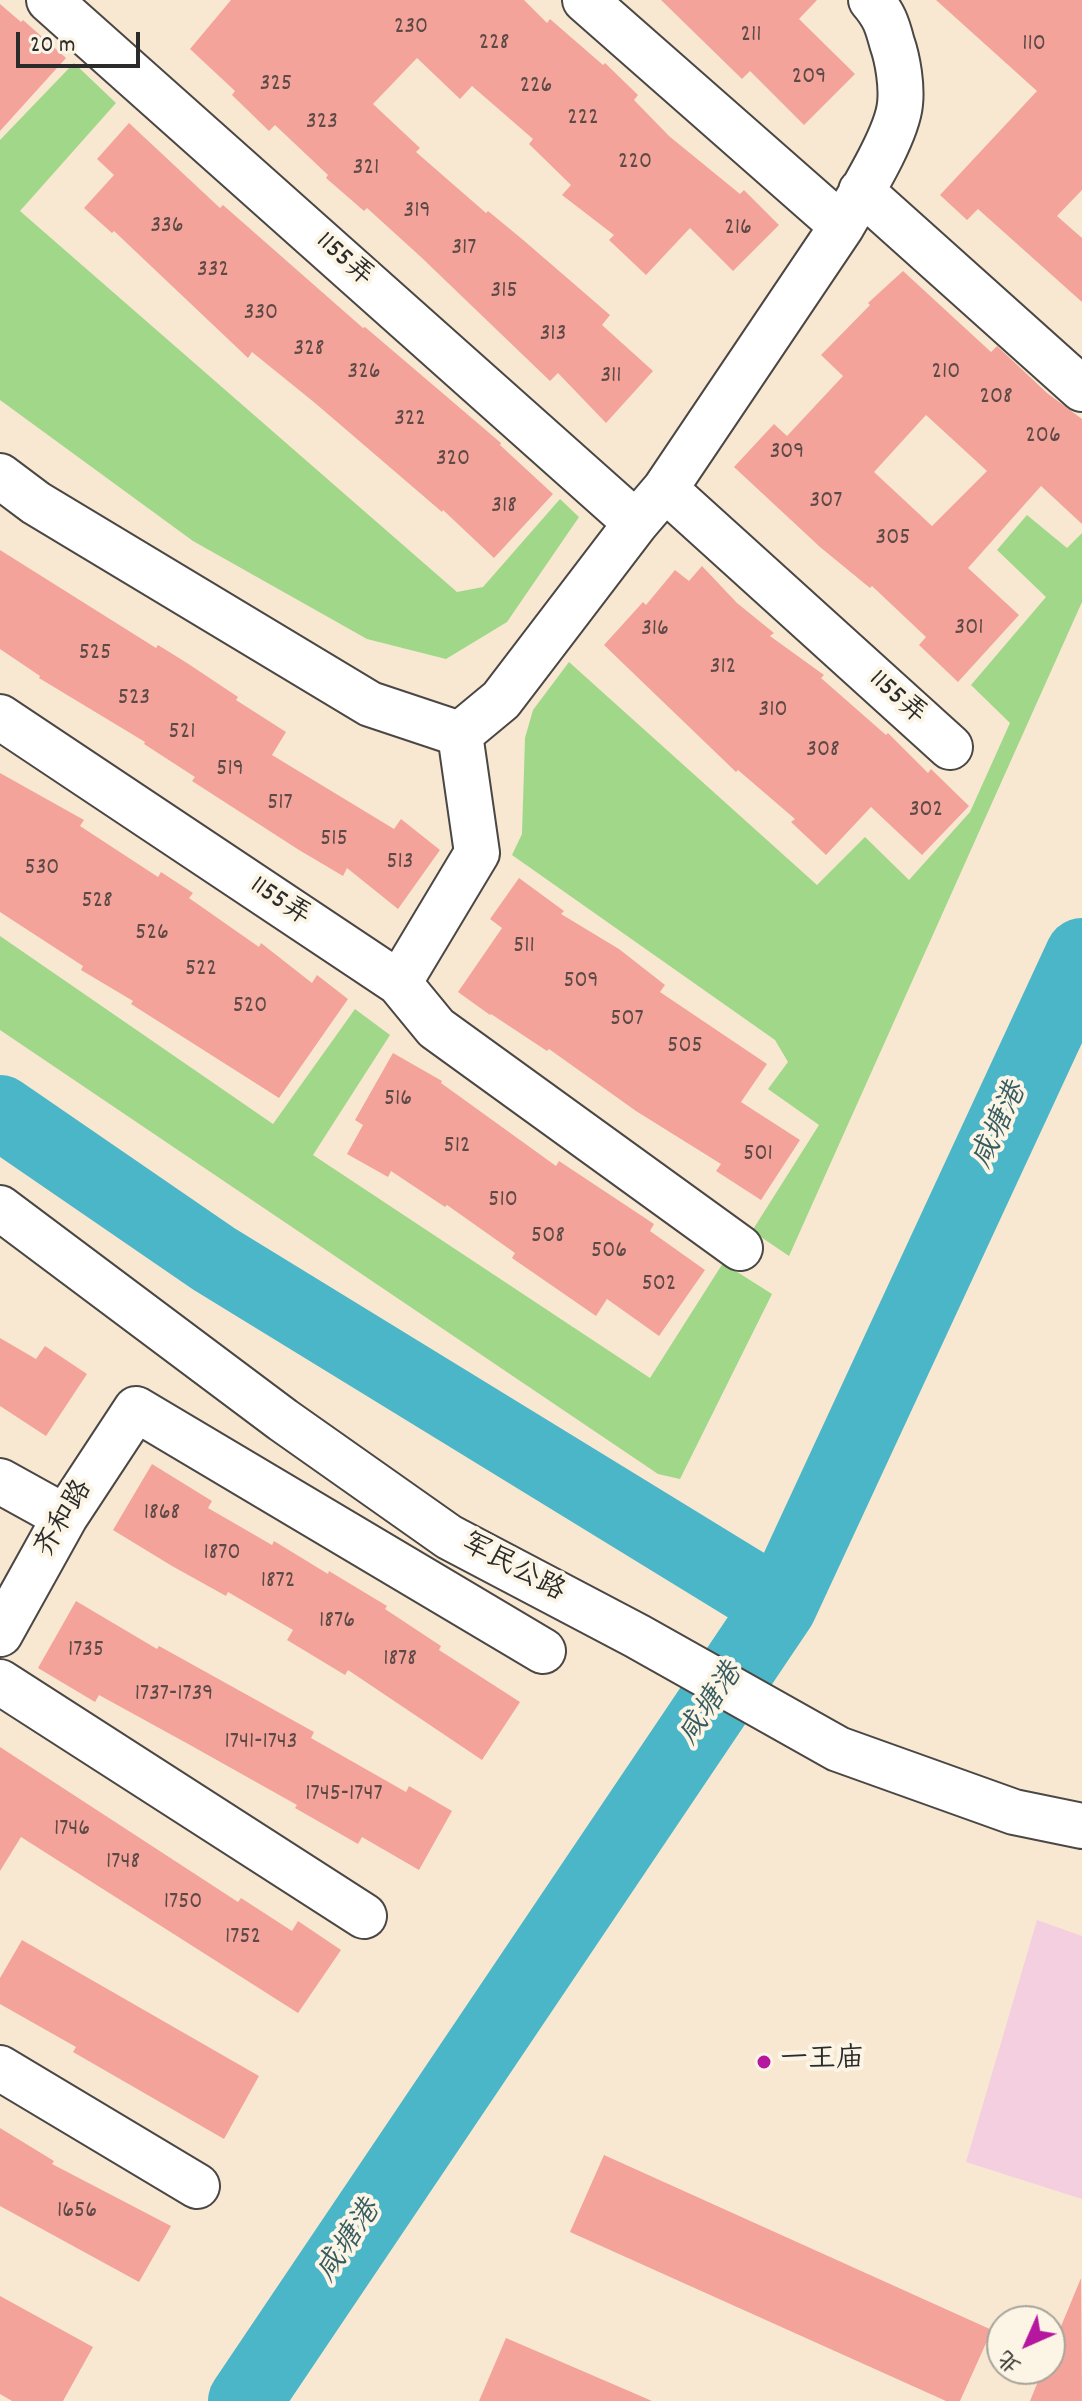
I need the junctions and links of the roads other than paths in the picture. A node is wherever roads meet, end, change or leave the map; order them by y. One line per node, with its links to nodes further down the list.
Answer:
1 (49, 0): 8 (street, 1155弄)
2 (585, 0): 4 (street)
3 (871, 0): 4 (street)
4 (852, 209): 5 (street); 7 (street)
5 (1082, 389)
6 (0, 476): 10 (street)
7 (665, 489): 8 (street); 11 (street, 1155弄)
8 (636, 523): 10 (street)
9 (0, 717): 12 (street, 1155弄)
10 (460, 734): 12 (street)
11 (950, 747)
12 (399, 983): 14 (street, 1155弄)
13 (0, 1208): 20 (street, 军民公路)
14 (740, 1248)
15 (0, 1481): 16 (street)
16 (65, 1517): 17 (street, 齐和路); 18 (street, 齐和路)
17 (0, 1634)
18 (543, 1651)
19 (0, 1682): 21 (street)
20 (1082, 1826)
21 (364, 1916)
22 (0, 2068): 23 (street)
23 (197, 2186)

